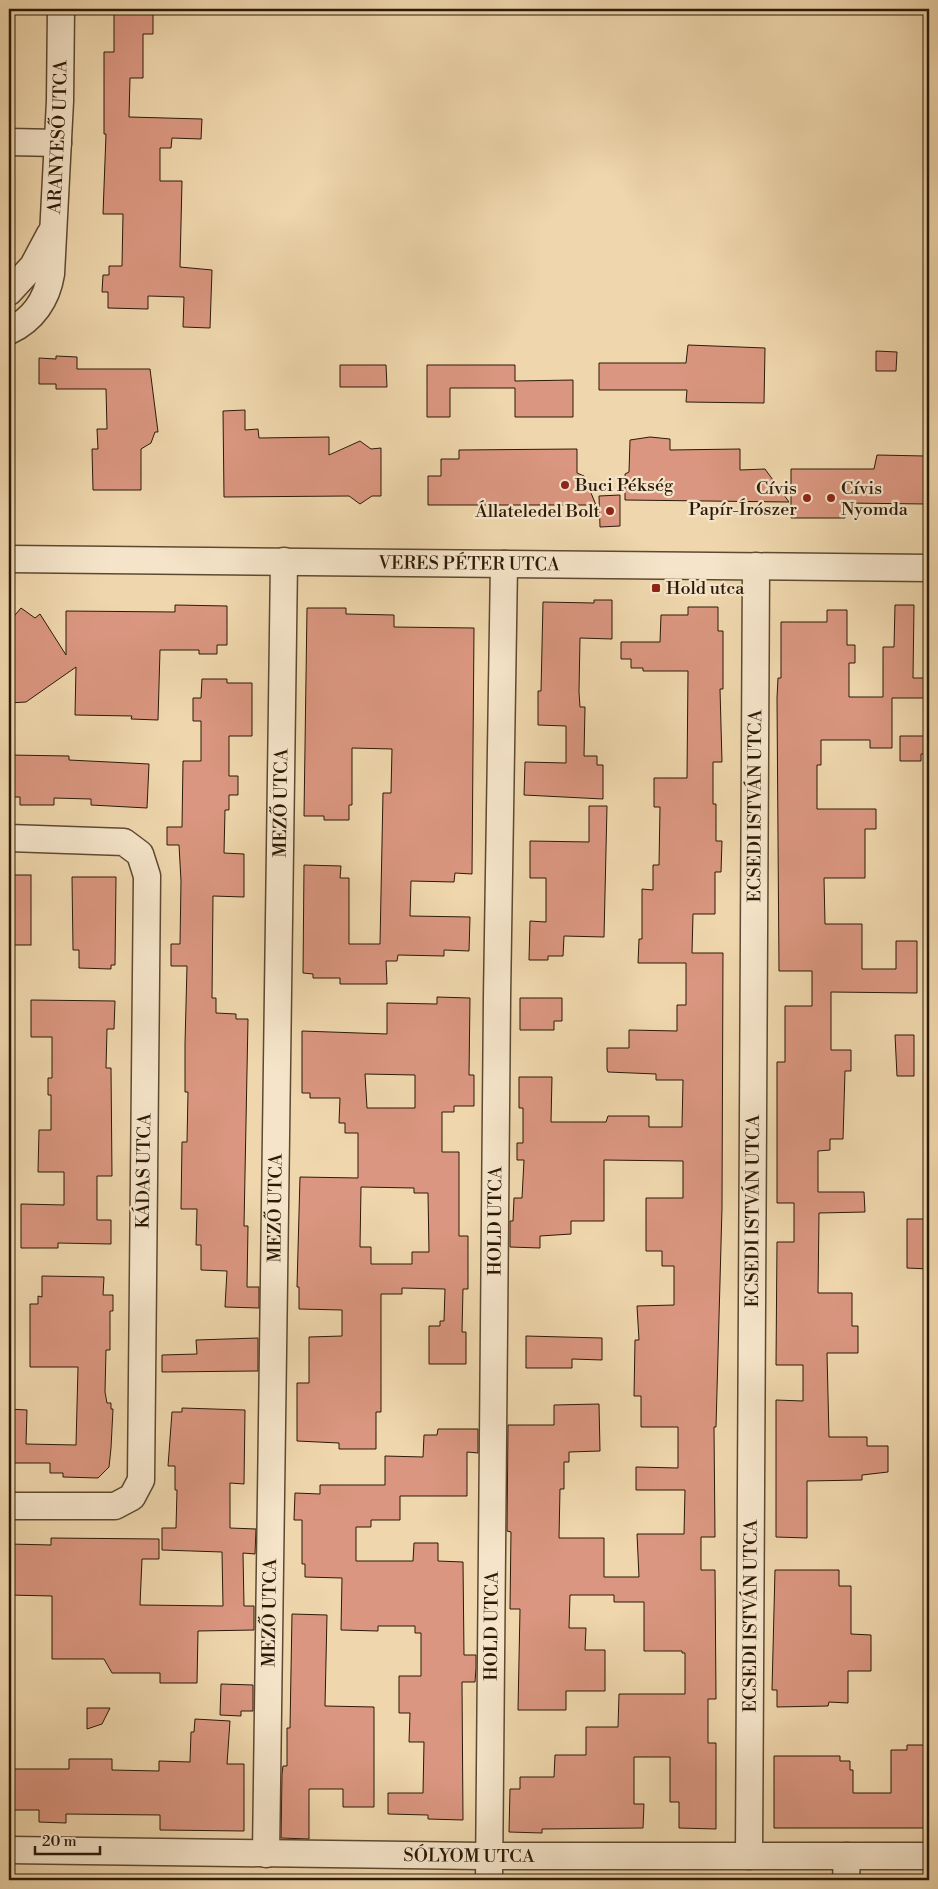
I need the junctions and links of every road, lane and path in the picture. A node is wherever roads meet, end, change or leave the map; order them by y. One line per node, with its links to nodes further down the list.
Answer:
1 (61, 9): 3 (street, ARANYESŐ UTCA)
2 (9, 142): 3 (street)
3 (58, 142): 4 (street, ARANYESŐ UTCA)
4 (55, 218): 5 (street); 6 (street, ARANYESŐ UTCA)
5 (9, 292)
6 (9, 331)
7 (9, 559): 8 (street, VERES PÉTER UTCA)
8 (284, 561): 9 (street, VERES PÉTER UTCA); 15 (street, MEZŐ UTCA)
9 (504, 564): 10 (street, VERES PÉTER UTCA); 18 (street, HOLD UTCA)
10 (756, 566): 11 (street, VERES PÉTER UTCA); 16 (street, ECSEDI ISTVÁN UTCA)
11 (929, 568)
12 (9, 838): 13 (street, KÁDAS UTCA)
13 (9, 1506)
14 (9, 1850): 15 (street, SÓLYOM UTCA)
15 (266, 1854): 18 (street, SÓLYOM UTCA)
16 (749, 1856): 18 (street, SÓLYOM UTCA); 19 (street, SÓLYOM UTCA)
17 (929, 1856): 19 (street, SÓLYOM UTCA)
18 (489, 1868)
19 (846, 1868)

